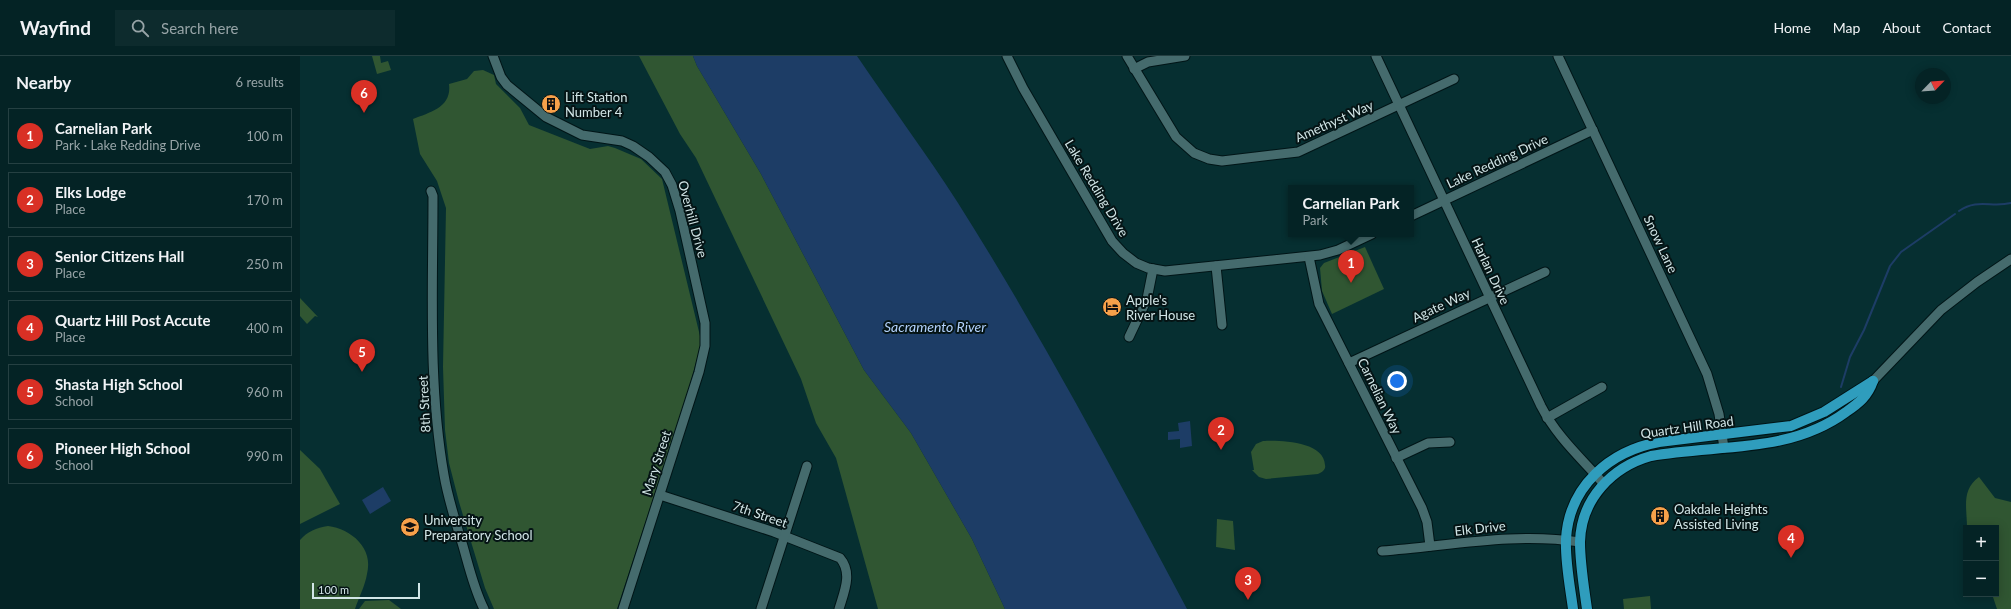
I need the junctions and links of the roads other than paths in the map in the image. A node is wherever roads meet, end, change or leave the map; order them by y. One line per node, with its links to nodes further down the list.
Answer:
1 (493, 56): 21 (street, Overhill Drive)
2 (1007, 56): 18 (street, Lake Redding Drive)
3 (1127, 56): 7 (street, Amethyst Way)
4 (1185, 56): 7 (street)
5 (1376, 56): 9 (street, Harlan Drive)
6 (1558, 56): 10 (street, Snow Lane)
7 (1134, 69): 9 (street, Amethyst Way)
8 (1454, 79): 9 (street, Amethyst Way)
9 (1399, 105): 12 (street, Harlan Drive)
10 (1594, 130): 12 (street, Lake Redding Drive); 28 (street, Snow Lane)
11 (431, 191): 41 (street, 8th Street)
12 (1444, 200): 13 (street, Lake Redding Drive); 20 (street, Harlan Drive)
13 (1414, 215)
14 (1366, 237): 15 (street, Lake Redding Drive)
15 (1309, 257): 17 (street, Lake Redding Drive); 24 (street, Carnelian Way)
16 (2011, 260): 25 (street, Quartz Hill Road)
17 (1216, 266): 18 (street, Lake Redding Drive); 22 (street)
18 (1153, 269): 23 (street)
19 (1545, 272): 20 (street, Agate Way)
20 (1490, 297): 24 (street, Agate Way); 27 (street, Harlan Drive)
21 (705, 322): 35 (street, Mary Street)
22 (1222, 325)
23 (1128, 337)
24 (1349, 363): 31 (street, Carnelian Way)
25 (1873, 381): 28 (main road, Quartz Hill Road); 30 (main road, Quartz Hill Road)
26 (1602, 387): 27 (street)
27 (1547, 418): 33 (street, Harlan Drive)
28 (1722, 434): 30 (street, Snow Lane); 33 (main road, Quartz Hill Road)
29 (1450, 442): 31 (street)
30 (1724, 448): 34 (main road, Quartz Hill Road)
31 (1396, 458): 39 (street, Carnelian Way)
32 (807, 466): 36 (street)
33 (1595, 474): 34 (street, Harlan Drive); 37 (main road, Quartz Hill Road)
34 (1604, 483): 38 (main road, Quartz Hill Road)
35 (660, 495): 36 (street, 7th Street); 42 (street, Mary Street)
36 (784, 536): 43 (street); 44 (street, 7th Street)
37 (1566, 540): 38 (street, Elk Drive); 39 (street, Elk Drive); 45 (main road, Quartz Hill Road)
38 (1580, 542): 46 (main road, Quartz Hill Road)
39 (1430, 546): 40 (street, Elk Drive)
40 (1382, 551)
41 (484, 609)
42 (623, 609)
43 (761, 609)
44 (839, 609)
45 (1573, 609)
46 (1587, 609)

